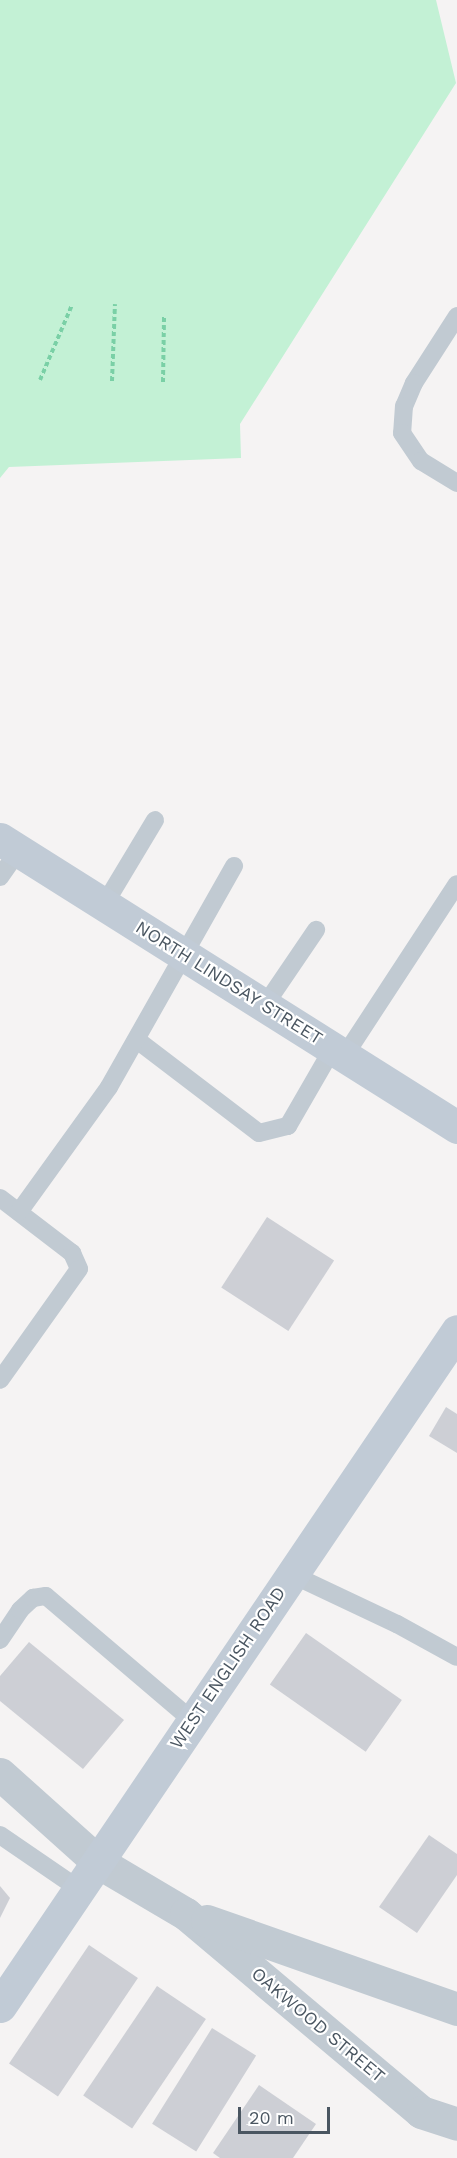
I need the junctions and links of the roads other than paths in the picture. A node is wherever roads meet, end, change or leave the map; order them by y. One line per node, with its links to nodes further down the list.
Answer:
1 (457, 316): 2 (lane)
2 (457, 482)
3 (155, 820): 7 (lane)
4 (6, 855): 7 (main road, NORTH LINDSAY STREET)
5 (234, 867): 9 (lane)
6 (457, 884): 12 (lane)
7 (104, 905): 9 (main road, NORTH LINDSAY STREET)
8 (316, 930): 10 (lane)
9 (184, 955): 10 (main road, NORTH LINDSAY STREET); 11 (lane)
10 (265, 1005): 12 (main road, NORTH LINDSAY STREET)
11 (137, 1040): 12 (lane); 15 (lane)
12 (339, 1052): 13 (main road, NORTH LINDSAY STREET)
13 (457, 1127)
14 (0, 1198): 15 (lane)
15 (19, 1212): 17 (lane)
16 (457, 1331): 18 (main road, WEST ENGLISH ROAD)
17 (0, 1380)
18 (291, 1574): 20 (lane); 21 (main road, WEST ENGLISH ROAD)
19 (0, 1640): 21 (lane)
20 (457, 1657)
21 (193, 1721): 24 (main road, WEST ENGLISH ROAD)
22 (0, 1774): 24 (street, OAKWOOD STREET)
23 (0, 1834): 25 (lane)
24 (98, 1862): 25 (main road, WEST ENGLISH ROAD); 26 (street, OAKWOOD STREET)
25 (79, 1889): 27 (main road, WEST ENGLISH ROAD)
26 (186, 1914): 28 (street, OAKWOOD STREET); 29 (street, OAKWOOD STREET)
27 (0, 2006)
28 (457, 2009)
29 (457, 2124)

